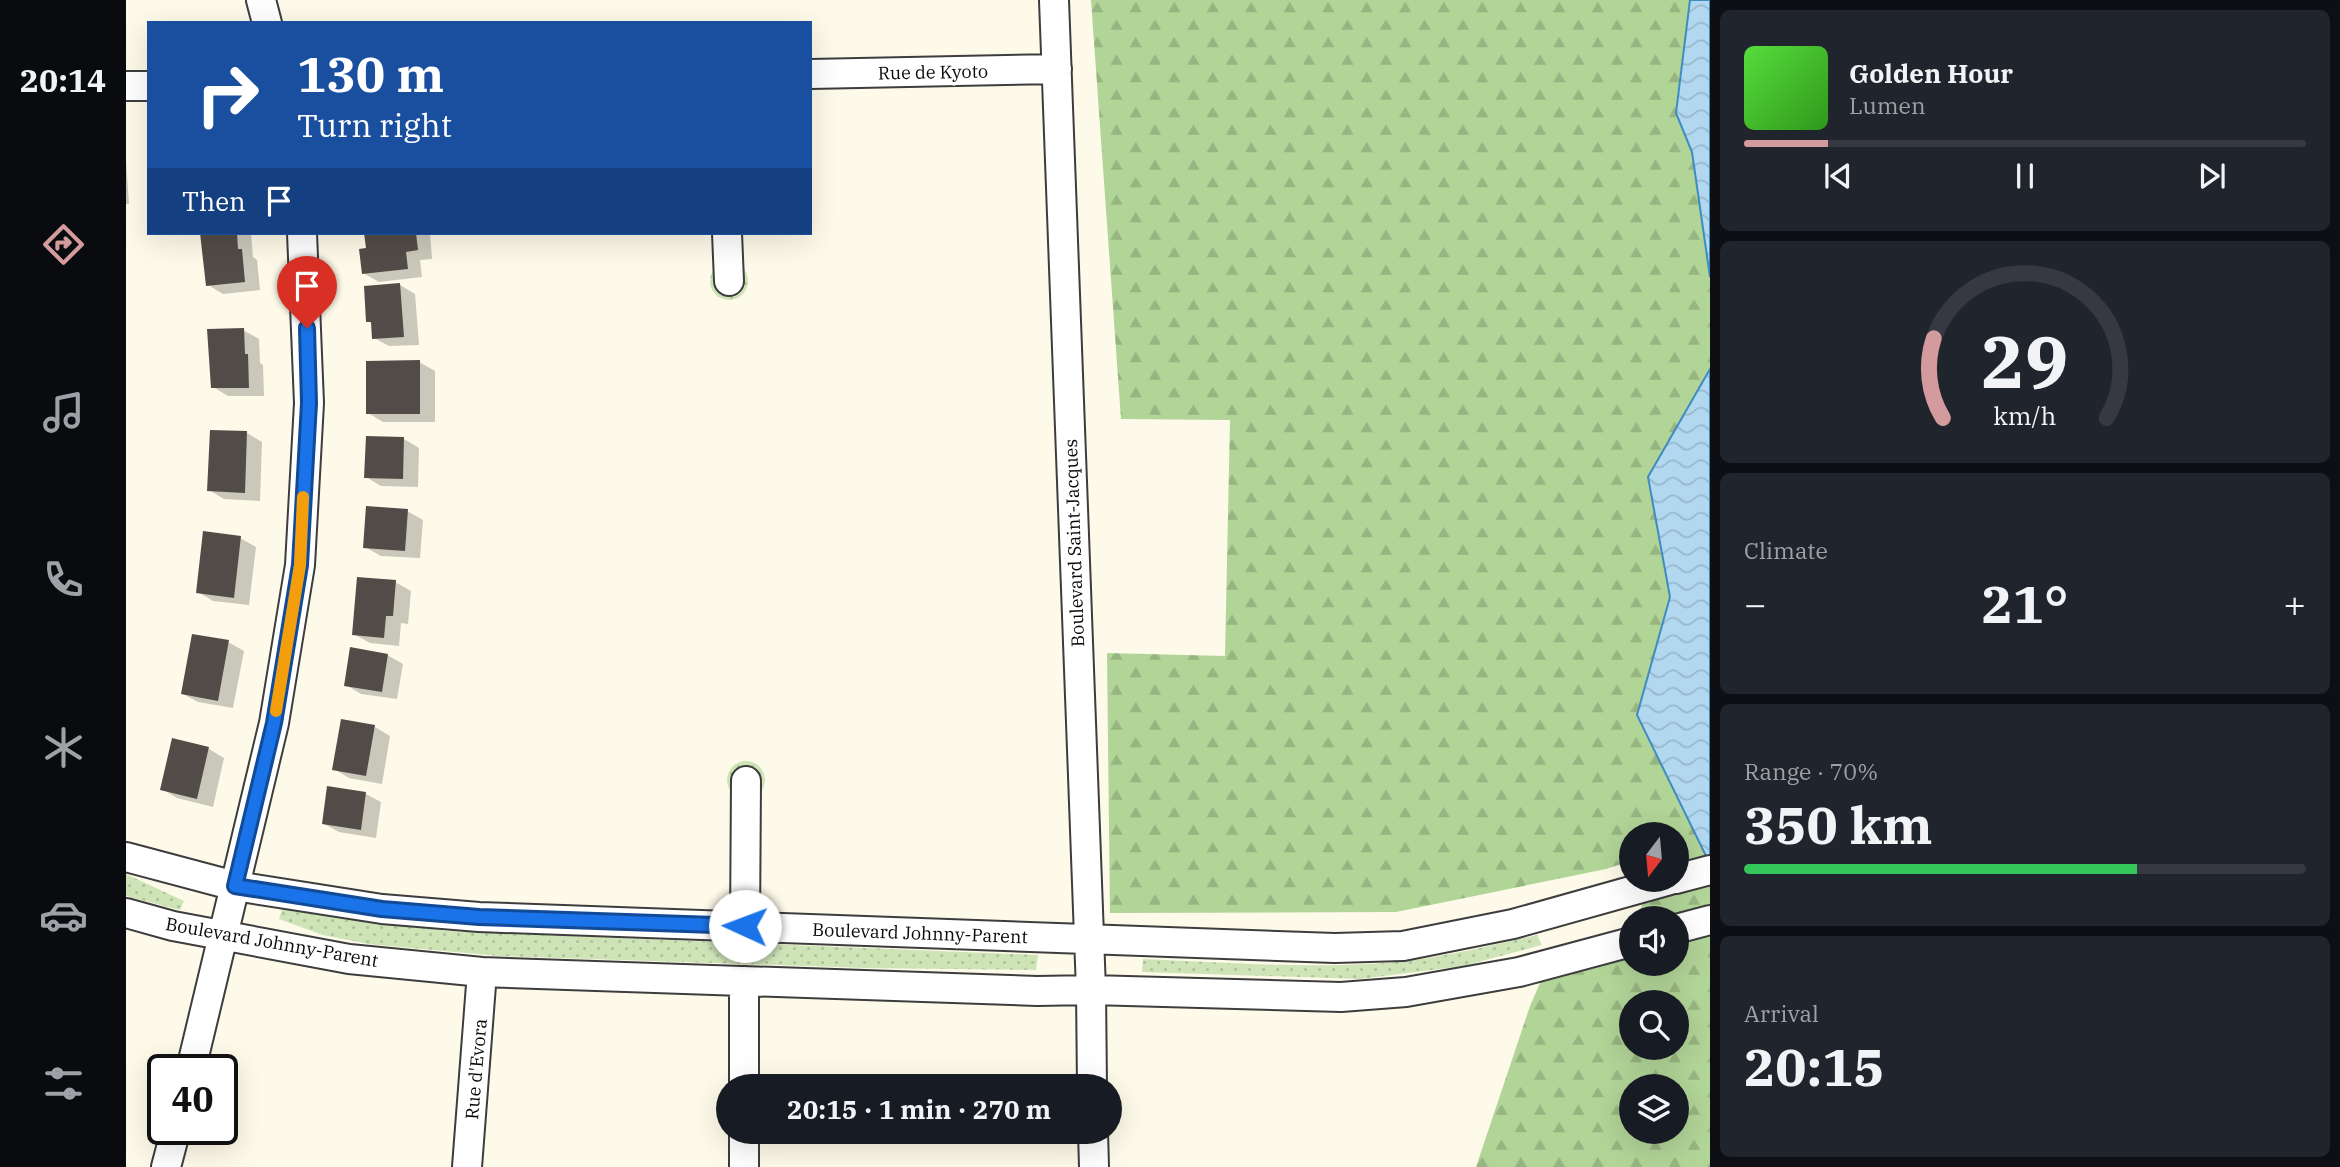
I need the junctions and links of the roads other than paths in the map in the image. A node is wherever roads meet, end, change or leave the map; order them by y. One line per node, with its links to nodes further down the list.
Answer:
1 (261, 0): 3 (street)
2 (1054, 0): 4 (street, Boulevard Saint-Jacques)
3 (266, 21)
4 (1056, 69): 5 (street, Rue de Kyoto); 22 (street, Boulevard Saint-Jacques)
5 (812, 74)
6 (126, 86): 7 (street)
7 (147, 86)
8 (302, 235): 15 (street)
9 (727, 235): 10 (street)
10 (729, 281)
11 (746, 781): 20 (street)
12 (126, 857): 15 (street, Boulevard Johnny-Parent)
13 (1710, 870): 14 (street)
14 (1689, 875)
15 (235, 886): 20 (street, Boulevard Johnny-Parent); 21 (street)
16 (1628, 892): 22 (street, Boulevard Johnny-Parent)
17 (126, 913): 21 (street, Boulevard Johnny-Parent)
18 (1710, 919): 19 (street)
19 (1689, 925)
20 (745, 926): 22 (street, Boulevard Johnny-Parent)
21 (224, 935): 24 (street, Boulevard Johnny-Parent); 27 (street)
22 (1088, 940): 26 (street, Boulevard Saint-Jacques)
23 (1619, 945): 26 (street, Boulevard Johnny-Parent)
24 (482, 972): 25 (street, Boulevard Johnny-Parent); 34 (street, Rue d'Evora)
25 (744, 981): 26 (street, Boulevard Johnny-Parent); 28 (street)
26 (1091, 990): 29 (street, Boulevard Saint-Jacques)
27 (195, 1054)
28 (744, 1074)
29 (1092, 1074)
30 (744, 1144): 35 (street)
31 (1093, 1144): 36 (street)
32 (172, 1145): 33 (street)
33 (166, 1167)
34 (467, 1167)
35 (744, 1167)
36 (1094, 1167)

